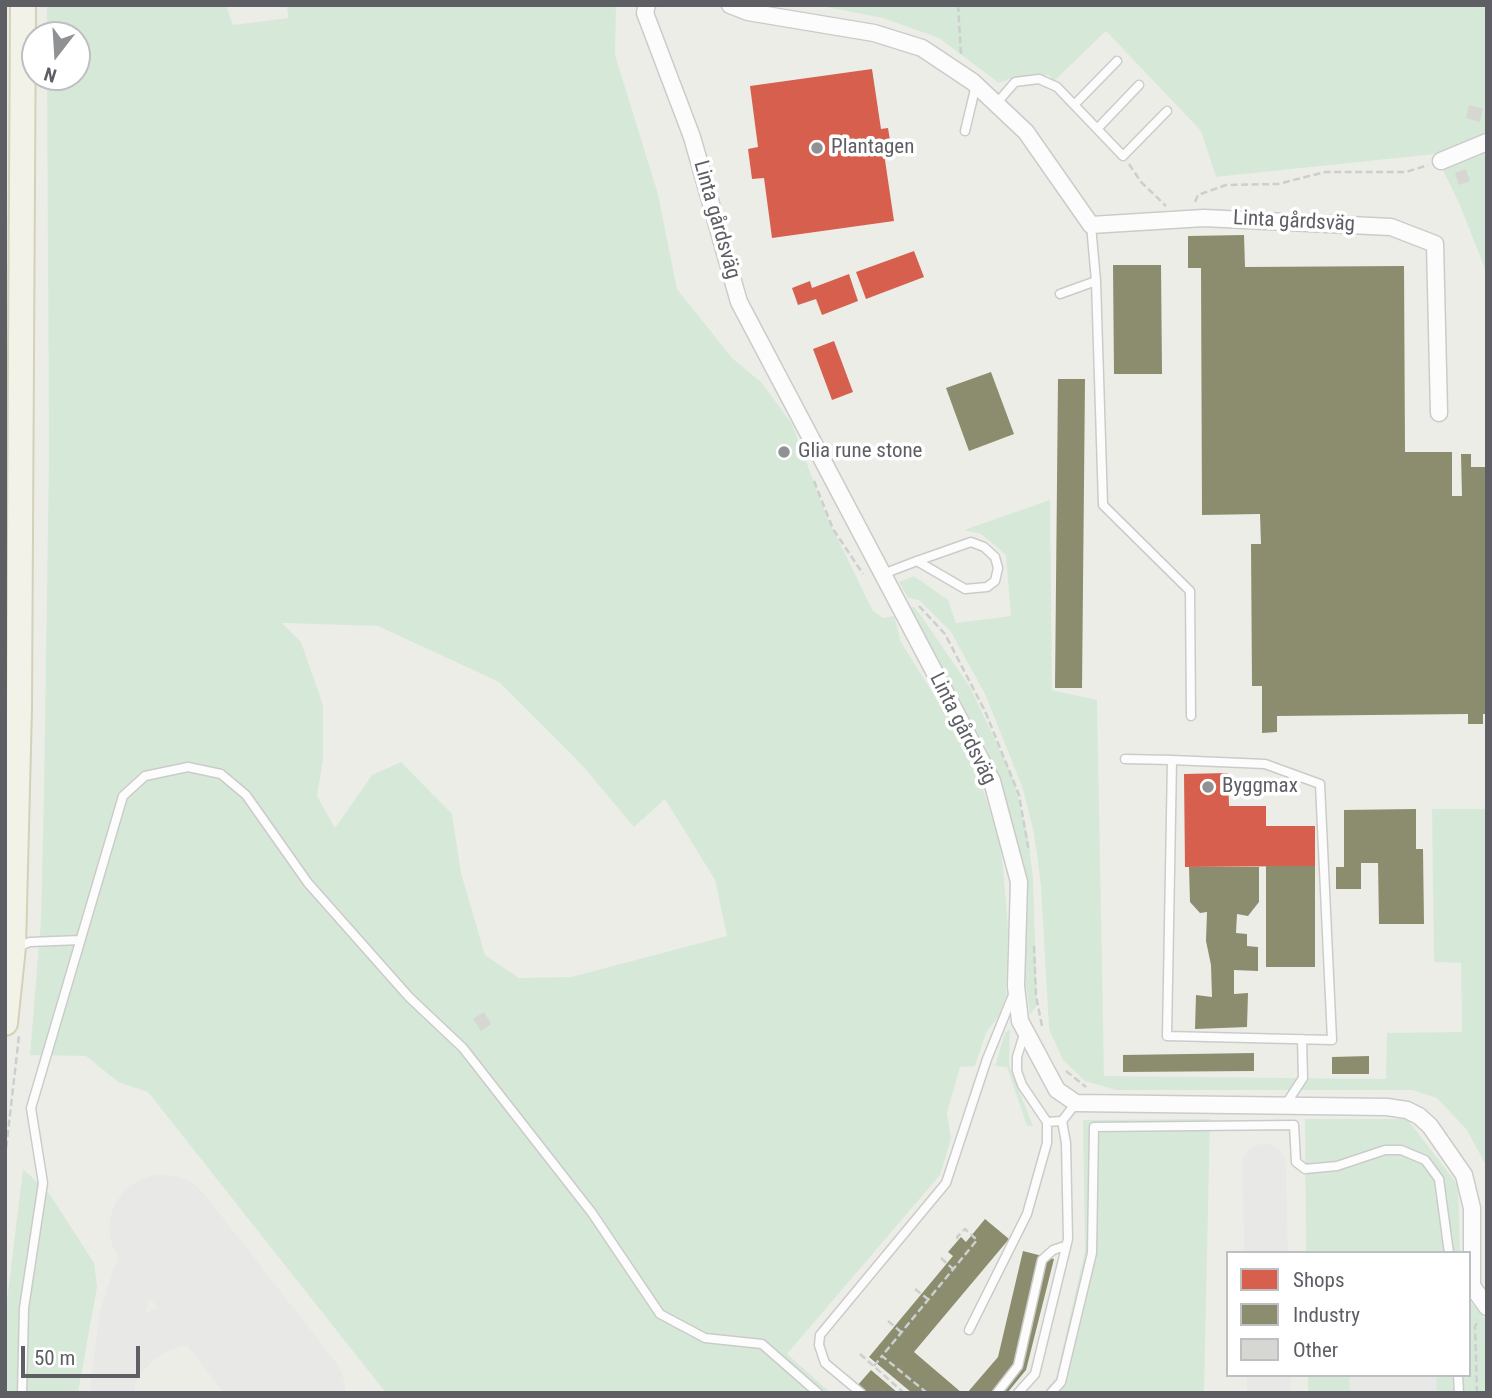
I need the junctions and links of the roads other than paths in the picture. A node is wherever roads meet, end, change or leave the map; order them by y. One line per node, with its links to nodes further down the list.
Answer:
1 (23, 5): 24 (main road)
2 (646, 5): 19 (street, Linta gårdsväg)
3 (730, 5): 5 (street)
4 (1117, 61): 8 (lane)
5 (976, 85): 7 (street); 11 (lane)
6 (1139, 85): 10 (lane)
7 (996, 104): 8 (lane); 14 (street)
8 (1074, 105): 10 (lane)
9 (1167, 111): 10 (lane)
10 (1097, 129)
11 (965, 131)
12 (1487, 142): 13 (street)
13 (1441, 161)
14 (1091, 225): 15 (lane); 17 (street, Linta gårdsväg)
15 (1097, 281): 16 (lane); 20 (lane)
16 (1060, 294)
17 (1439, 412)
18 (917, 561): 18 (lane); 19 (lane)
19 (876, 578): 25 (street, Linta gårdsväg)
20 (1191, 716)
21 (1125, 759): 22 (lane)
22 (1172, 760): 28 (lane); 28 (lane)
23 (80, 940): 24 (lane); 37 (lane); 38 (lane)
24 (13, 947): 26 (main road)
25 (1016, 986): 27 (street, Linta gårdsväg); 39 (lane)
26 (5, 1023)
27 (1024, 1034): 29 (street, Linta gårdsväg); 32 (lane)
28 (1302, 1039): 30 (lane)
29 (1076, 1103): 30 (street); 31 (lane)
30 (1284, 1106): 35 (street)
31 (1062, 1121): 32 (lane); 33 (lane)
32 (1047, 1122): 36 (lane)
33 (1065, 1246): 40 (lane); 41 (lane)
34 (1449, 1251): 42 (lane)
35 (1486, 1306)
36 (969, 1330)
37 (22, 1393)
38 (818, 1393)
39 (861, 1393)
40 (997, 1393)
41 (1018, 1393)
42 (1051, 1393)

